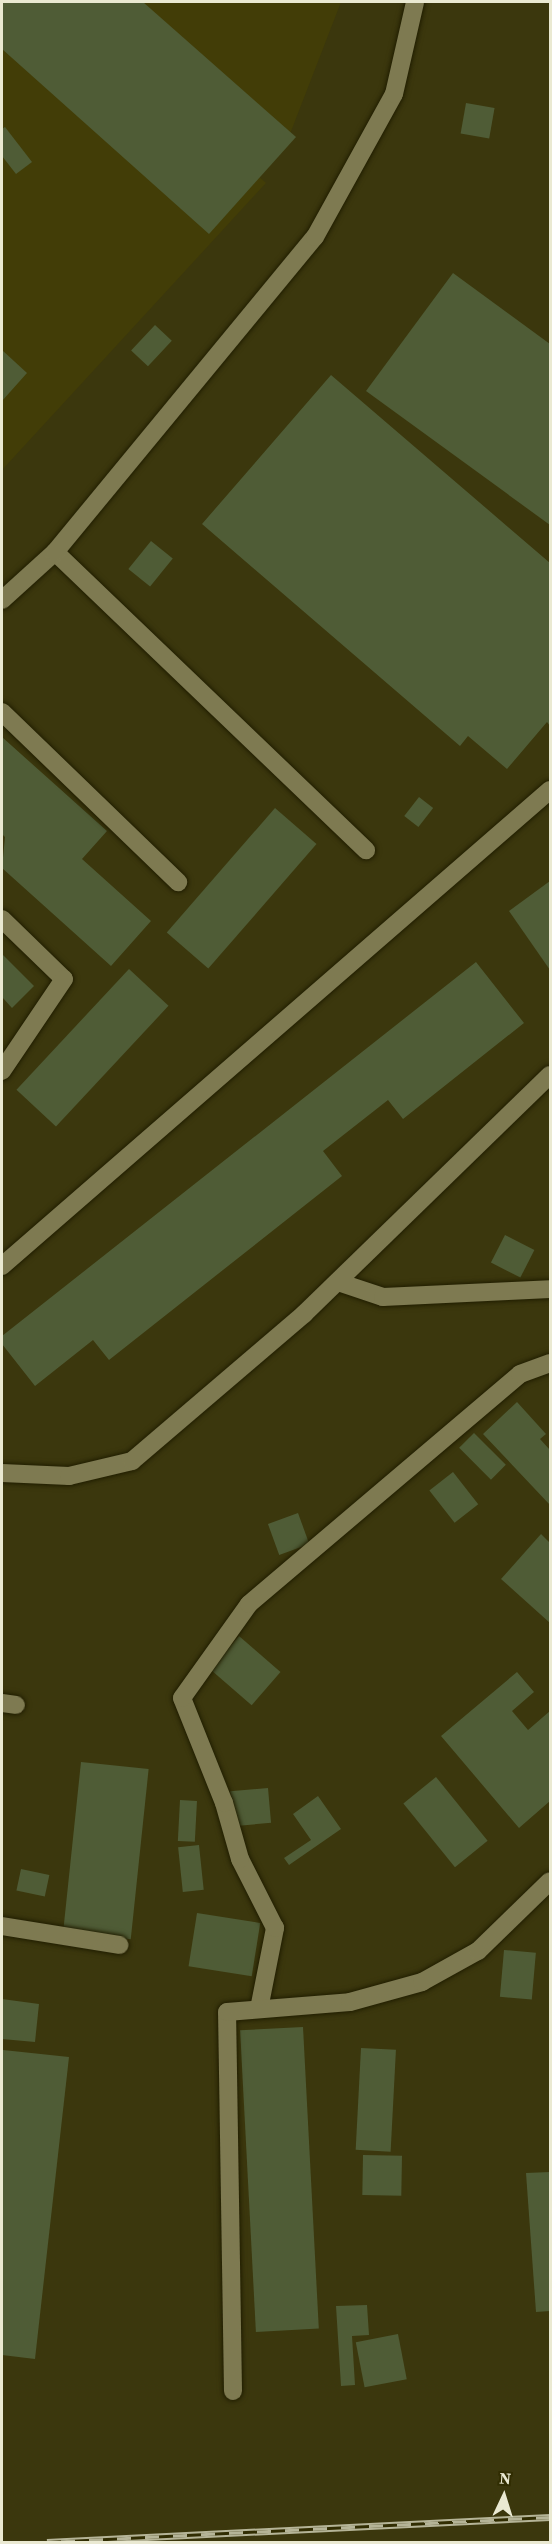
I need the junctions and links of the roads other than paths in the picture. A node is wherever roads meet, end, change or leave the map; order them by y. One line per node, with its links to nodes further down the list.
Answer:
1 (415, 2): 2 (street)
2 (55, 552): 3 (street); 6 (street)
3 (2, 600)
4 (2, 712): 7 (street)
5 (550, 790): 11 (street)
6 (366, 850)
7 (178, 882)
8 (2, 919): 9 (street)
9 (2, 1071)
10 (550, 1075): 12 (street)
11 (2, 1266)
12 (338, 1282): 13 (street); 15 (street)
13 (550, 1289)
14 (550, 1363): 19 (street)
15 (2, 1473)
16 (550, 1881): 19 (street)
17 (2, 1926): 18 (street)
18 (119, 1945)
19 (259, 2009): 20 (street)
20 (233, 2391)

